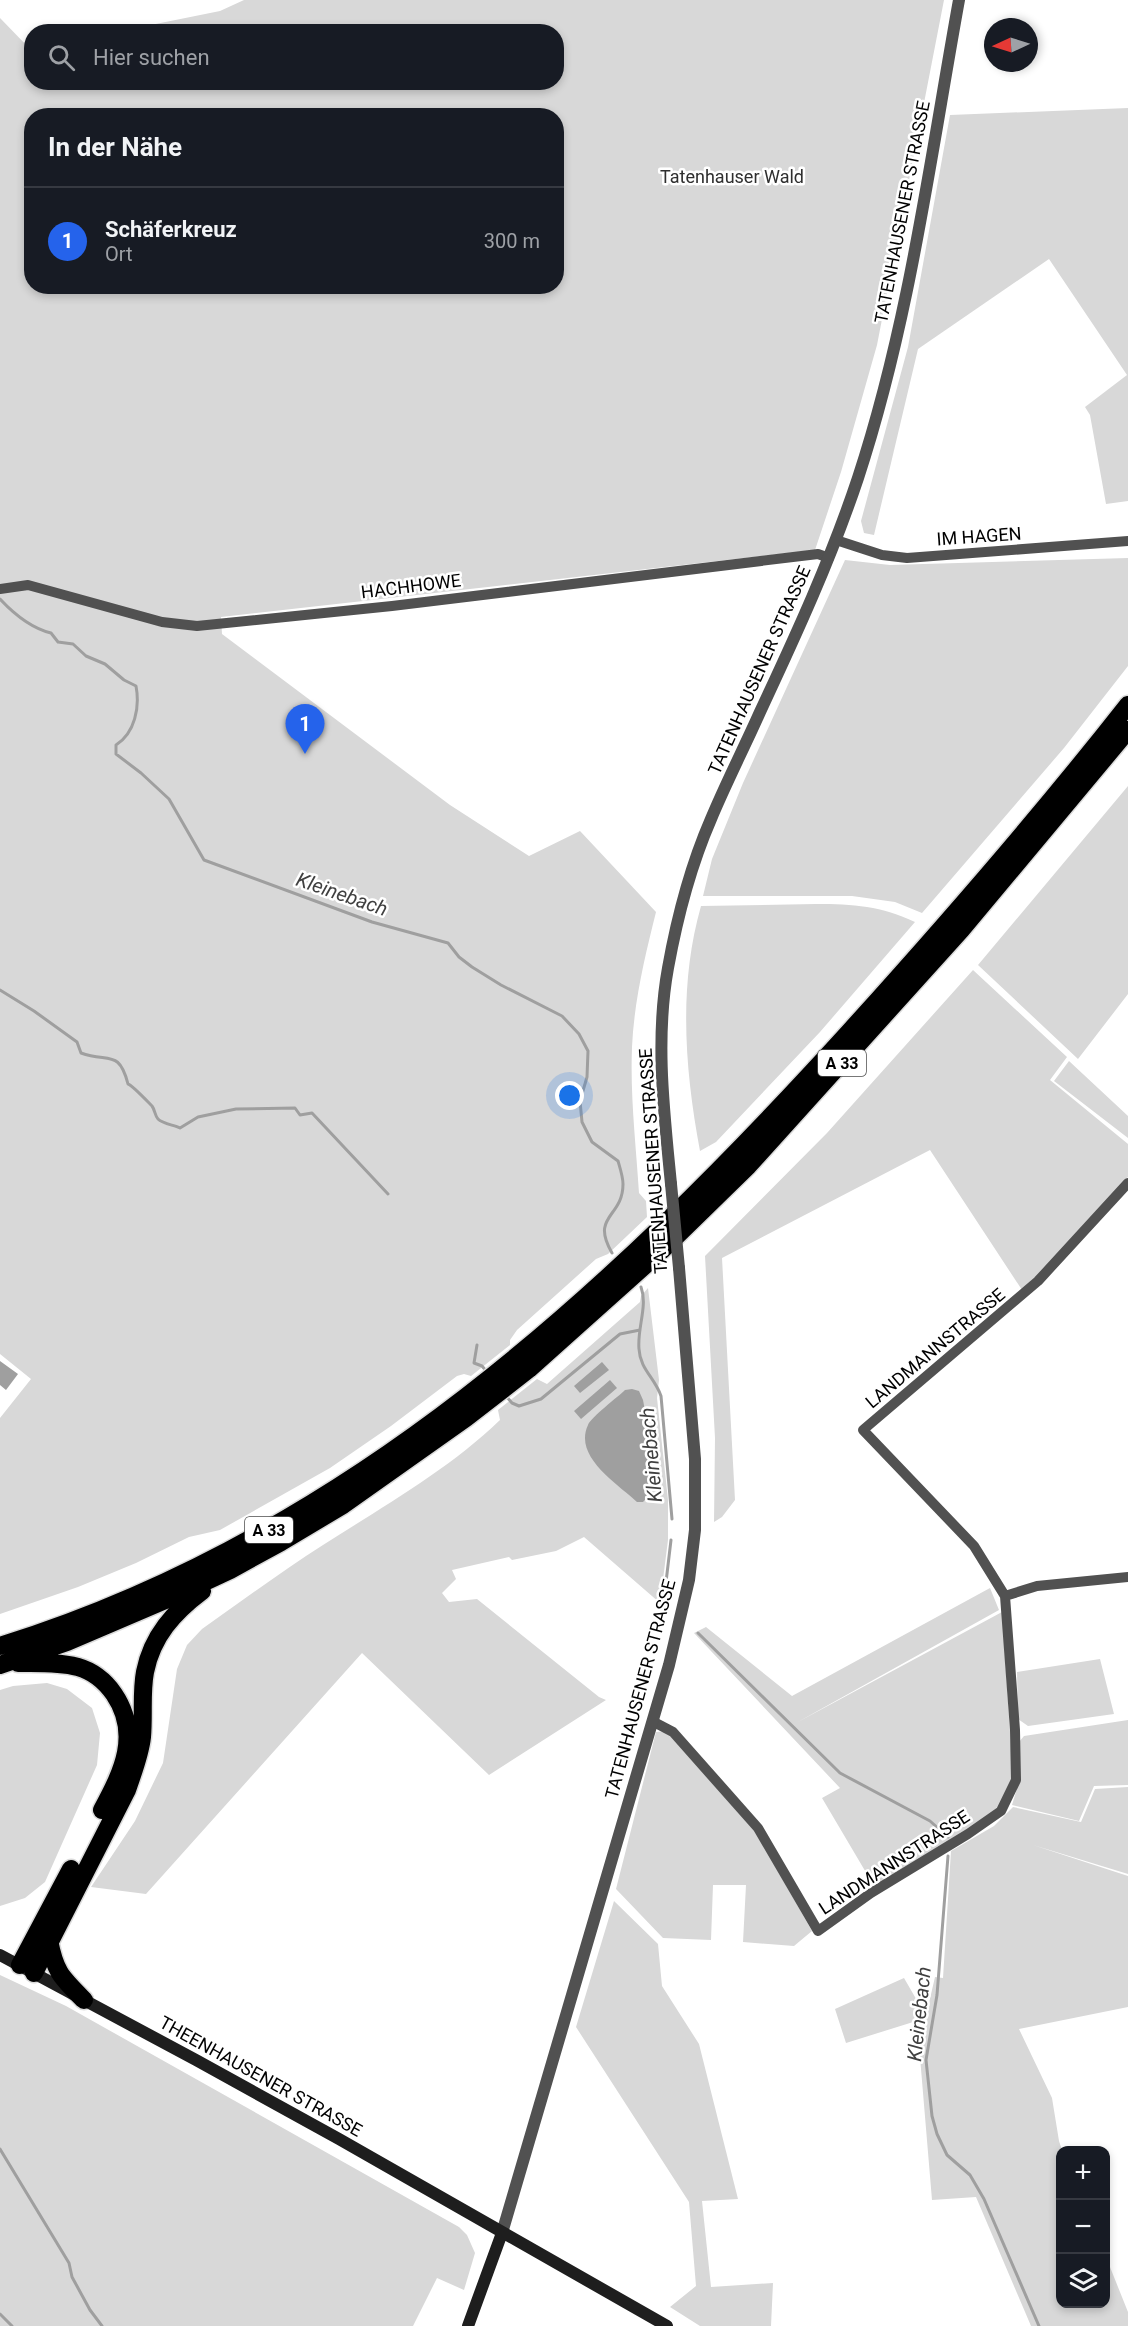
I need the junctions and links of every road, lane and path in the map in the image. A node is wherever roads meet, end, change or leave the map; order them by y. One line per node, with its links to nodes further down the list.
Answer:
1 (959, 0): 2 (street, TATENHAUSENER STRASSE)
2 (836, 540): 3 (street, IM HAGEN); 4 (street, TATENHAUSENER STRASSE)
3 (1128, 541)
4 (829, 558): 5 (street, HACHHOWE); 15 (street, TATENHAUSENER STRASSE, bridge)
5 (0, 589)
6 (1128, 705): 9 (highway, A 33)
7 (1128, 730): 9 (highway, A 33)
8 (1128, 1183): 13 (street, LANDMANNSTRASSE)
9 (525, 1362): 10 (highway, A 33)
10 (482, 1395): 11 (highway, A 33); 14 (highway, A 33)
11 (230, 1570): 14 (highway, A 33); 16 (highway)
12 (1128, 1576): 13 (street)
13 (1005, 1596): 15 (street, LANDMANNSTRASSE)
14 (2, 1658): 18 (highway)
15 (652, 1721): 20 (street, TATENHAUSENER STRASSE)
16 (50, 1940): 18 (highway); 19 (highway)
17 (0, 1955): 18 (main road, THEENHAUSENER STRASSE)
18 (27, 1969): 19 (main road, THEENHAUSENER STRASSE)
19 (84, 2000): 20 (main road, THEENHAUSENER STRASSE)
20 (502, 2233): 21 (main road); 22 (main road, THEENHAUSENER STRASSE)
21 (468, 2326)
22 (667, 2326)

